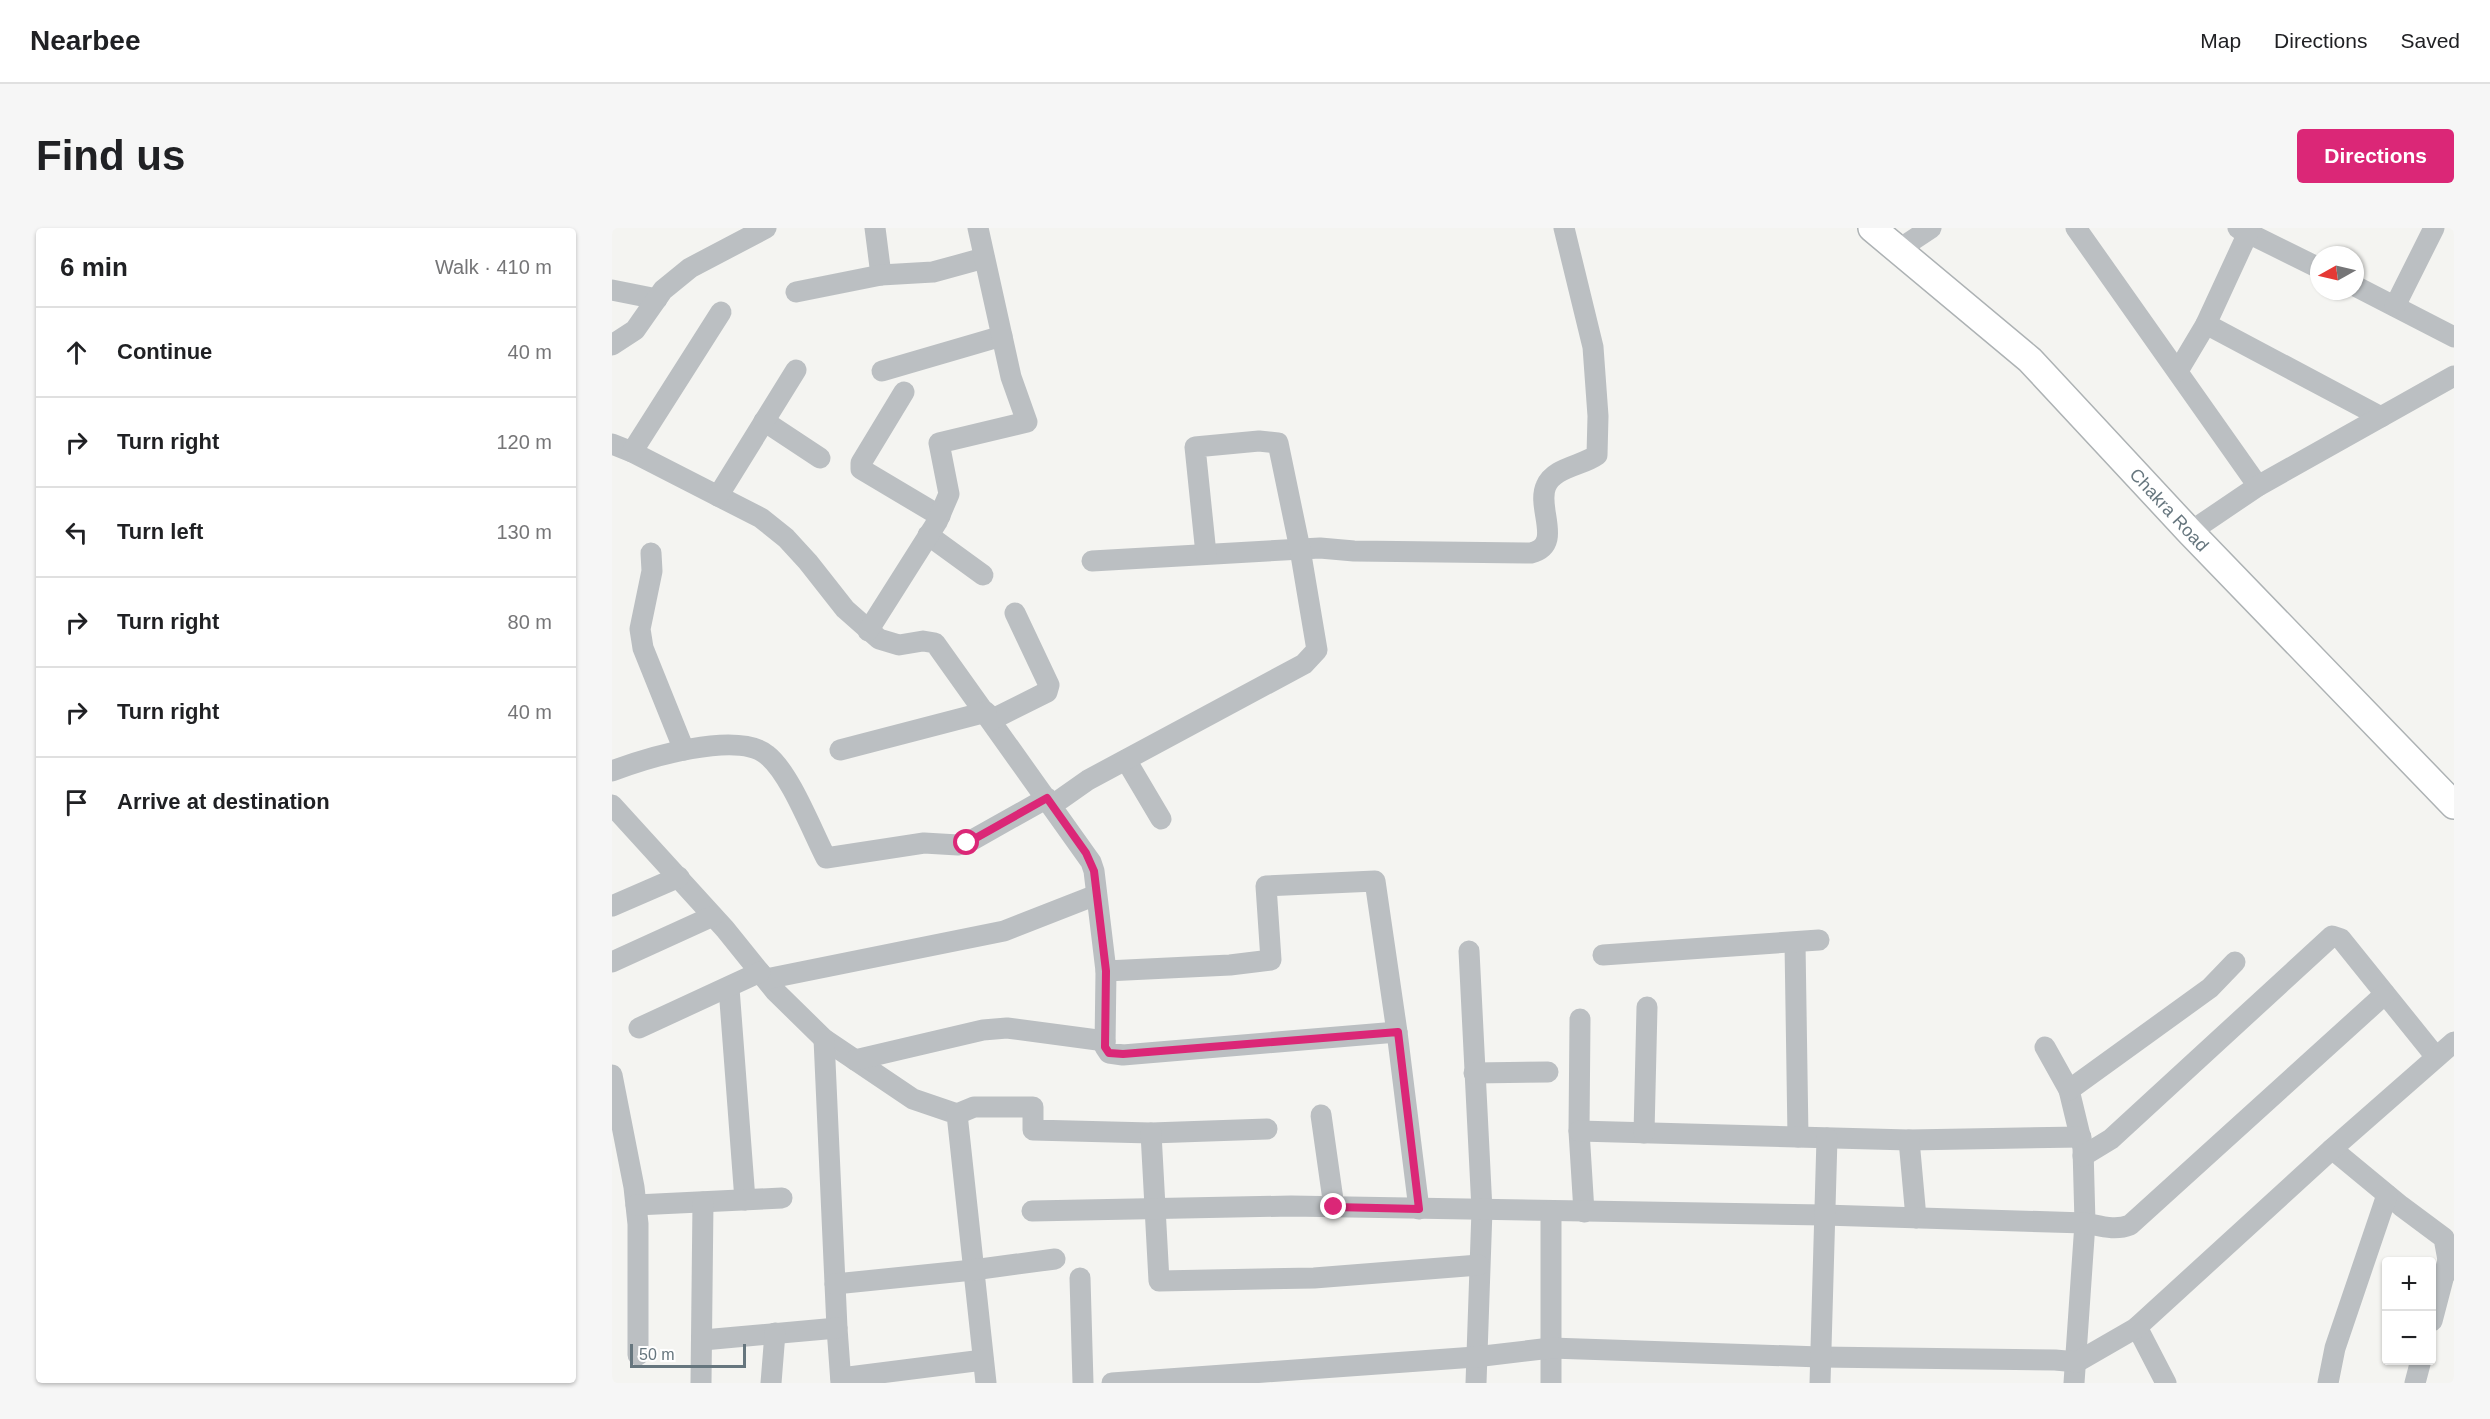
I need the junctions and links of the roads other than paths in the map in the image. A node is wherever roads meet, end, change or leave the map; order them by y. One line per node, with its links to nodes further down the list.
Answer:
1 (766, 228): 17 (street)
2 (875, 228): 13 (street)
3 (978, 228): 11 (street)
4 (1564, 228): 39 (street)
5 (1872, 228): 10 (main road, Chakra Road)
6 (1931, 228): 10 (street)
7 (2076, 228): 26 (street)
8 (2434, 228): 18 (street)
9 (2243, 230): 12 (street); 20 (street)
10 (1898, 250): 37 (main road, Chakra Road)
11 (984, 258): 13 (street); 21 (street)
12 (2310, 264)
13 (881, 275): 16 (street)
14 (612, 290): 17 (street)
15 (2364, 290): 18 (street)
16 (796, 292)
17 (657, 299): 23 (street)
18 (2395, 306): 22 (street)
19 (721, 312): 32 (street)
20 (2206, 324): 26 (street); 29 (street)
21 (1002, 336): 25 (street); 36 (street)
22 (2454, 337)
23 (612, 345)
24 (796, 370): 30 (street)
25 (882, 371)
26 (2178, 371): 34 (street)
27 (2454, 376): 29 (street)
28 (904, 392): 36 (street)
29 (2381, 417): 34 (street)
30 (764, 421): 33 (street); 35 (street)
31 (612, 444): 32 (street)
32 (632, 452): 35 (street)
33 (820, 458)
34 (2258, 486): 37 (street)
35 (718, 496): 45 (street)
36 (940, 516): 38 (street)
37 (2190, 532): 52 (main road, Chakra Road)
38 (928, 535): 43 (street); 45 (street)
39 (1300, 549): 41 (street); 41 (street); 49 (street)
40 (651, 553): 47 (street)
41 (1206, 554): 42 (street)
42 (1092, 561)
43 (983, 575)
44 (1015, 613): 46 (street)
45 (867, 631): 46 (street)
46 (988, 716): 48 (street); 51 (street)
47 (684, 750): 50 (street); 51 (street)
48 (840, 750)
49 (1125, 760): 51 (street); 54 (street)
50 (612, 771)
51 (1054, 799): 56 (street)
52 (2454, 804)
53 (612, 805): 55 (street)
54 (1161, 819)
55 (679, 877): 57 (street); 58 (street)
56 (1096, 895): 65 (street); 66 (street)
57 (612, 906)
58 (713, 916): 63 (street); 66 (street)
59 (1819, 940): 60 (street)
60 (1795, 943): 62 (street); 89 (street)
61 (1469, 951): 80 (street)
62 (1603, 955)
63 (612, 962)
64 (2235, 962): 82 (street)
65 (1106, 971): 72 (street); 74 (street)
66 (763, 975): 67 (street); 73 (street)
67 (729, 988): 71 (street); 96 (street)
68 (2385, 994): 77 (street); 92 (street); 108 (street)
69 (1647, 1007): 88 (street)
70 (1580, 1019): 86 (street)
71 (639, 1028)
72 (1398, 1032): 74 (street); 101 (street)
73 (824, 1039): 78 (street); 114 (street)
74 (1105, 1041): 78 (street)
75 (2454, 1042): 77 (street)
76 (2045, 1047): 82 (street)
77 (2436, 1057): 93 (street)
78 (855, 1060): 83 (street)
79 (1548, 1072): 80 (street)
80 (1474, 1073): 103 (street)
81 (612, 1075): 98 (street)
82 (2069, 1090): 92 (street)
83 (957, 1114): 87 (street); 112 (street)
84 (1321, 1115): 99 (street)
85 (1267, 1129): 87 (street)
86 (1579, 1131): 88 (street); 105 (street)
87 (1151, 1133): 100 (street)
88 (1644, 1133): 89 (street)
89 (1797, 1137): 90 (street)
90 (1827, 1138): 91 (street); 106 (street)
91 (1909, 1140): 92 (street); 107 (street)
92 (2082, 1147): 108 (street)
93 (2332, 1149): 94 (street); 116 (street)
94 (2387, 1195): 111 (street); 138 (street)
95 (782, 1198): 96 (street)
96 (745, 1200): 97 (street)
97 (703, 1202): 98 (street); 119 (street)
98 (636, 1205): 121 (street)
99 (1334, 1207): 100 (street); 101 (street)
100 (1154, 1209): 102 (street); 110 (street)
101 (1419, 1209): 103 (street)
102 (1032, 1210)
103 (1482, 1210): 104 (street); 110 (street)
104 (1551, 1211): 105 (street); 120 (street)
105 (1584, 1212): 106 (street)
106 (1824, 1215): 107 (street); 123 (street)
107 (1916, 1218): 108 (street)
108 (2085, 1222): 126 (street)
109 (1055, 1259): 112 (street)
110 (1479, 1265): 122 (street)
111 (2451, 1265): 115 (street)
112 (973, 1270): 114 (street); 124 (street)
113 (1080, 1278): 132 (street)
114 (835, 1284): 117 (street)
115 (2435, 1311)
116 (2137, 1327): 126 (street); 137 (street)
117 (837, 1328): 118 (street); 128 (street)
118 (775, 1334): 119 (street); 130 (street)
119 (703, 1340): 129 (street)
120 (1551, 1347): 122 (street); 123 (street); 135 (street)
121 (638, 1355)
122 (1475, 1357): 127 (street); 134 (street)
123 (1820, 1357): 126 (street); 136 (street)
124 (983, 1360): 128 (street); 131 (street)
125 (2420, 1365): 139 (street)
126 (2076, 1373)
127 (1188, 1380): 133 (street)
128 (841, 1381)
129 (701, 1383)
130 (771, 1383)
131 (986, 1383)
132 (1083, 1383)
133 (1112, 1383)
134 (1476, 1383)
135 (1551, 1383)
136 (1820, 1383)
137 (2166, 1383)
138 (2328, 1383)
139 (2415, 1383)

